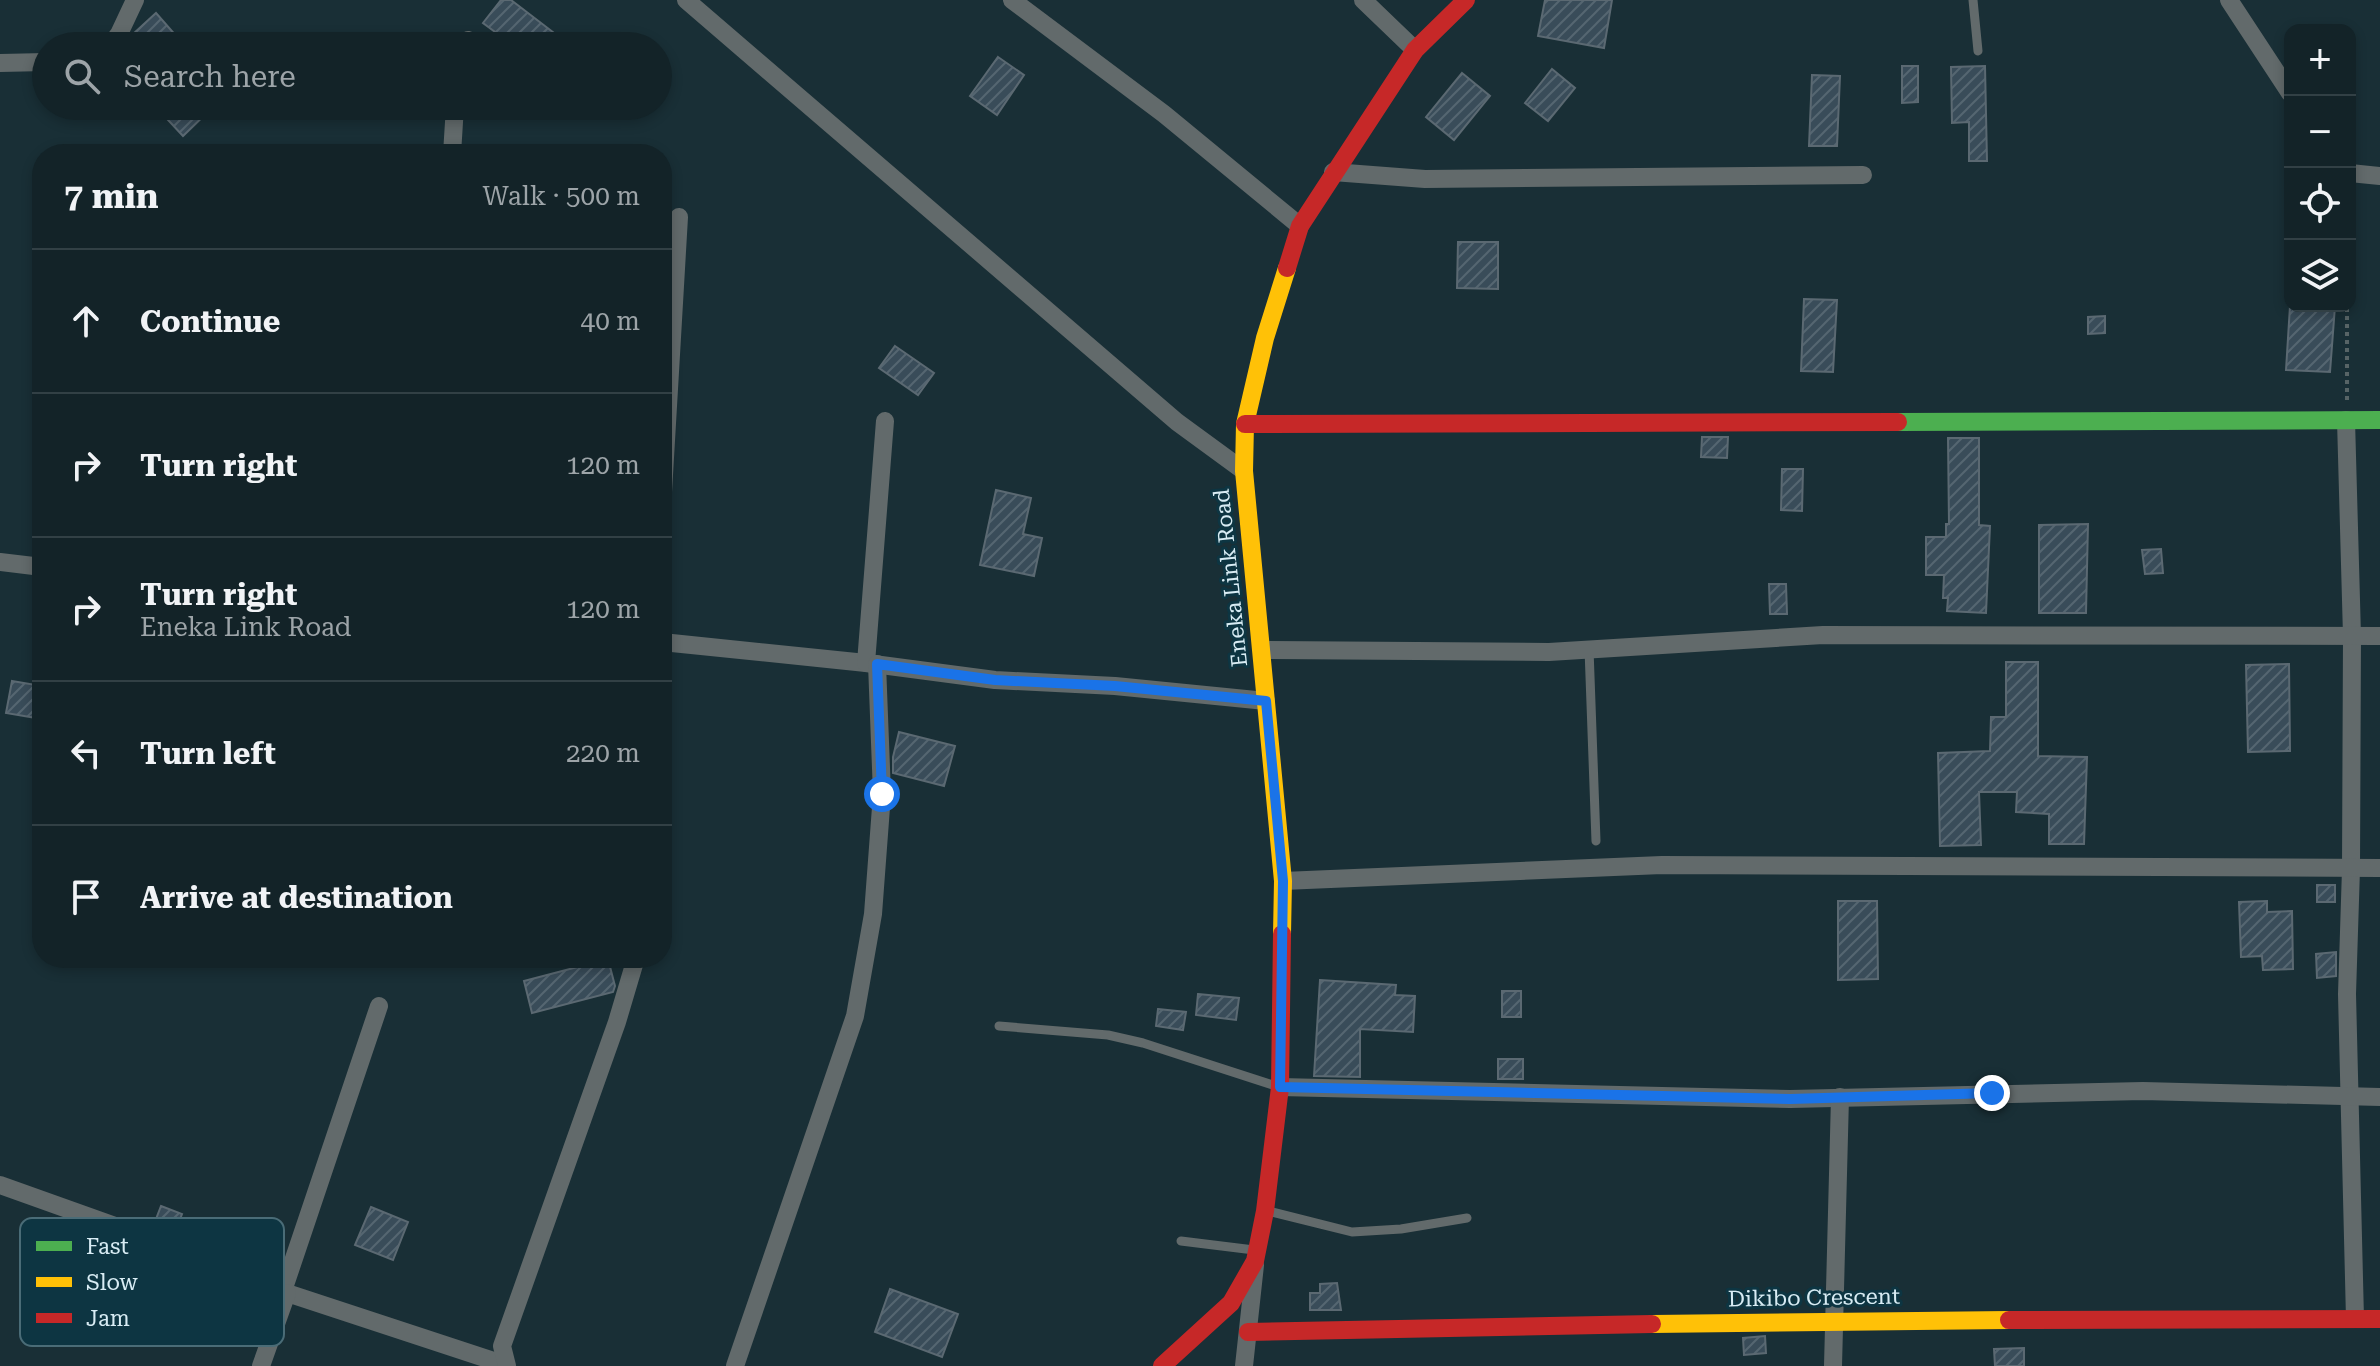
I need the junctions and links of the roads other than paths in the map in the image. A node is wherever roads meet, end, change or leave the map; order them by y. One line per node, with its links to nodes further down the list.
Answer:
1 (135, 0): 8 (street)
2 (686, 0): 27 (street)
3 (1012, 0): 21 (street)
4 (1363, 0): 9 (street)
5 (1466, 0): 9 (street, Eneka Link Road)
6 (1973, 0): 10 (lane)
7 (2229, 0): 13 (street)
8 (120, 32)
9 (1415, 50): 16 (street, Eneka Link Road)
10 (1978, 51)
11 (32, 62): 12 (street)
12 (0, 63)
13 (2284, 84)
14 (454, 120): 15 (street)
15 (453, 144)
16 (1333, 172): 18 (street); 21 (street, Eneka Link Road)
17 (2356, 174): 19 (street)
18 (1863, 175)
19 (2380, 176)
20 (679, 217): 22 (street)
21 (1300, 226): 26 (street, Eneka Link Road)
22 (672, 337)
23 (2346, 420): 24 (street); 26 (street); 30 (street)
24 (2380, 420)
25 (885, 421): 35 (street)
26 (1245, 424): 27 (street, Eneka Link Road)
27 (1244, 471): 34 (street, Eneka Link Road)
28 (0, 562): 29 (street)
29 (32, 566)
30 (2352, 636): 31 (street); 33 (street); 39 (street)
31 (2380, 636)
32 (672, 643): 35 (street)
33 (1589, 649): 34 (street); 37 (lane)
34 (1263, 650): 36 (street, Eneka Link Road)
35 (872, 664): 36 (street); 63 (street)
36 (1266, 701): 40 (street, Eneka Link Road)
37 (1596, 841)
38 (2380, 868): 39 (street)
39 (2351, 869): 40 (street); 45 (street)
40 (1283, 881): 44 (street, Eneka Link Road)
41 (633, 968): 61 (street)
42 (379, 1006): 54 (street)
43 (999, 1026): 44 (lane)
44 (1280, 1087): 46 (street); 49 (street, Eneka Link Road)
45 (2348, 1096): 46 (street); 47 (street); 56 (street)
46 (1840, 1097): 58 (street)
47 (2380, 1097)
48 (0, 1185): 50 (street)
49 (1265, 1211): 51 (lane); 53 (street, Eneka Link Road)
50 (93, 1218)
51 (1467, 1218)
52 (1181, 1241): 53 (lane)
53 (1256, 1256): 59 (street); 64 (street, Eneka Link Road)
54 (285, 1292): 55 (street); 61 (street)
55 (284, 1295)
56 (2355, 1319): 57 (street, Dikibo Crescent); 58 (street, Dikibo Crescent)
57 (2380, 1319)
58 (1834, 1320): 59 (street, Dikibo Crescent); 66 (street)
59 (1248, 1332): 65 (street)
60 (267, 1346): 62 (street)
61 (501, 1365)
62 (261, 1366)
63 (735, 1366)
64 (1162, 1366)
65 (1244, 1366)
66 (1833, 1366)

